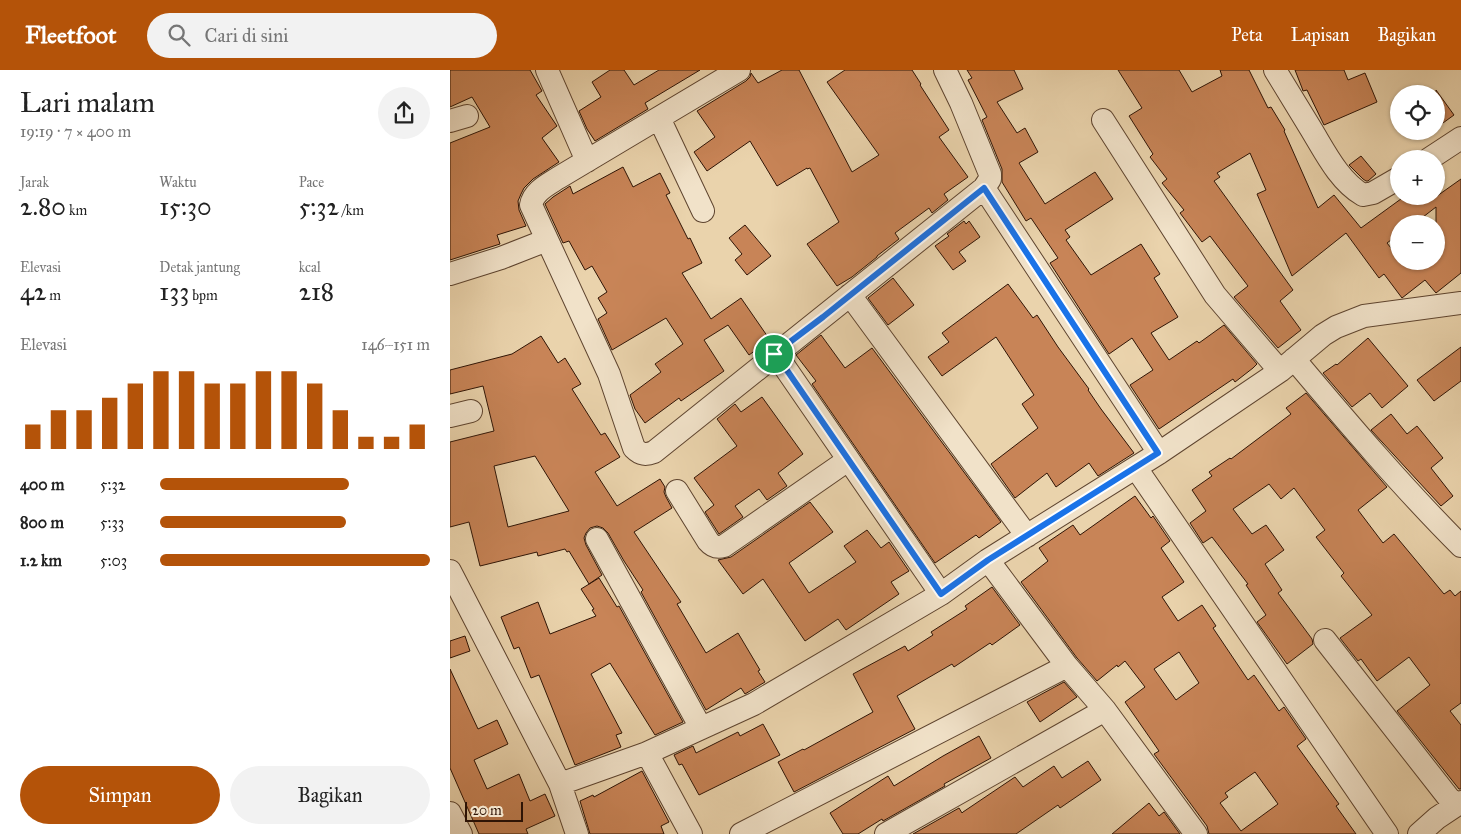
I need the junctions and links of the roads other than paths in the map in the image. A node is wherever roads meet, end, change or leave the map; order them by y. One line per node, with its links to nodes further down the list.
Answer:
1 (547, 70): 9 (street)
2 (739, 70): 5 (street)
3 (945, 70): 11 (street)
4 (1275, 70): 10 (street)
5 (659, 118): 9 (street); 12 (street)
6 (1103, 120): 18 (street)
7 (1461, 138): 8 (street)
8 (1443, 150)
9 (587, 161): 13 (street)
10 (1390, 183)
11 (984, 188): 15 (street); 19 (street)
12 (702, 211)
13 (547, 240): 14 (street); 17 (street)
14 (450, 274)
15 (850, 296): 17 (street); 23 (street)
16 (1461, 303): 18 (street)
17 (774, 354): 20 (street)
18 (1287, 365): 19 (street); 25 (street)
19 (1158, 453): 21 (street)
20 (848, 460): 22 (street); 28 (street)
21 (1136, 468): 23 (street); 43 (street)
22 (677, 491)
23 (1027, 536): 26 (street)
24 (597, 539): 32 (street)
25 (1461, 546)
26 (988, 560): 28 (street); 30 (street)
27 (450, 571): 34 (street)
28 (941, 594): 32 (street)
29 (1325, 640): 35 (street)
30 (1067, 666): 31 (street); 40 (street)
31 (1104, 710): 41 (street); 42 (street)
32 (701, 728): 33 (street)
33 (647, 753): 34 (street); 39 (street)
34 (560, 784): 38 (street)
35 (1458, 804): 44 (street)
36 (450, 813): 37 (street)
37 (460, 834)
38 (577, 834)
39 (691, 834)
40 (741, 834)
41 (886, 834)
42 (1196, 834)
43 (1387, 834)
44 (1419, 834)

